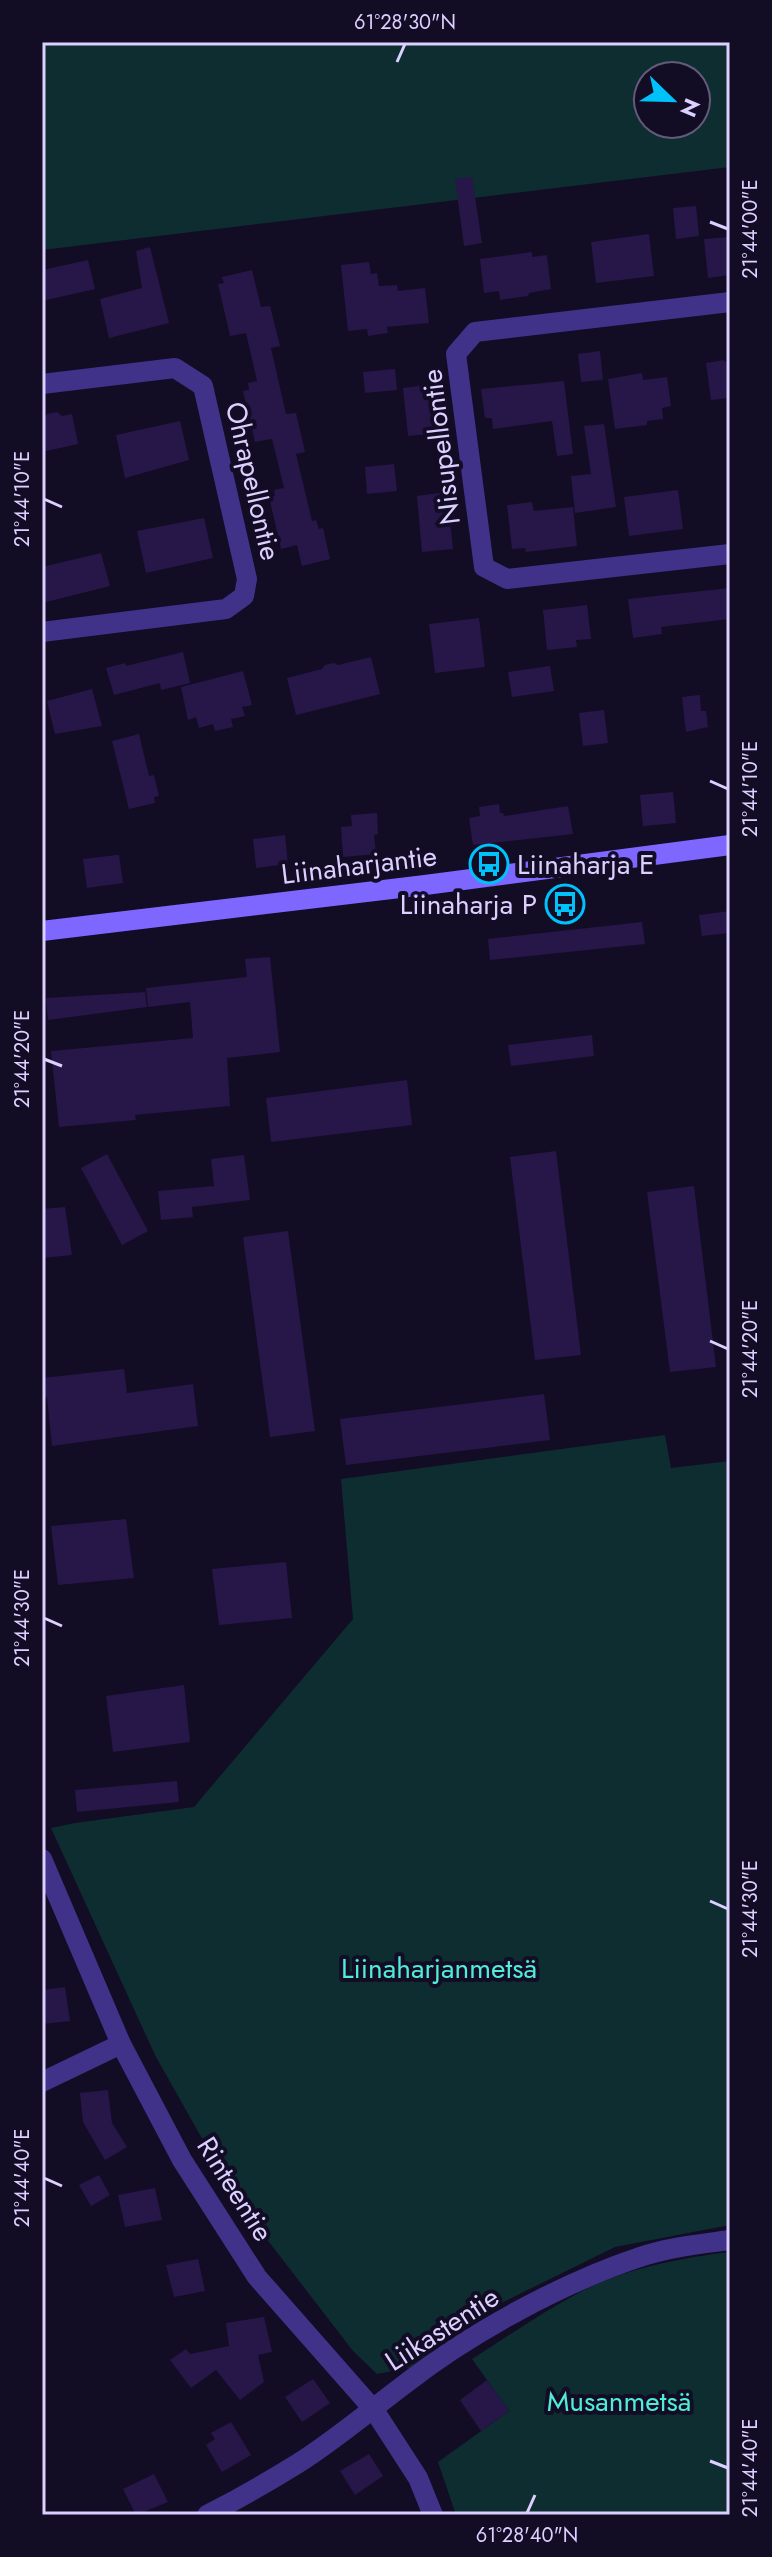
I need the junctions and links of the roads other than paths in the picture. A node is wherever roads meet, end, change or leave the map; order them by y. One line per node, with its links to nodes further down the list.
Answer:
1 (730, 302): 3 (street, Nisupellontie)
2 (42, 384): 4 (street, Ohrapellontie)
3 (730, 554)
4 (42, 632)
5 (730, 845): 6 (main road, Liinaharjantie)
6 (42, 931)
7 (42, 1859): 8 (street, Rinteentie)
8 (121, 2044): 9 (street); 11 (street, Rinteentie)
9 (42, 2082)
10 (730, 2240): 11 (street, Liikastentie)
11 (374, 2410): 12 (street, Liikastentie); 13 (street, Rinteentie)
12 (207, 2515)
13 (433, 2515)

